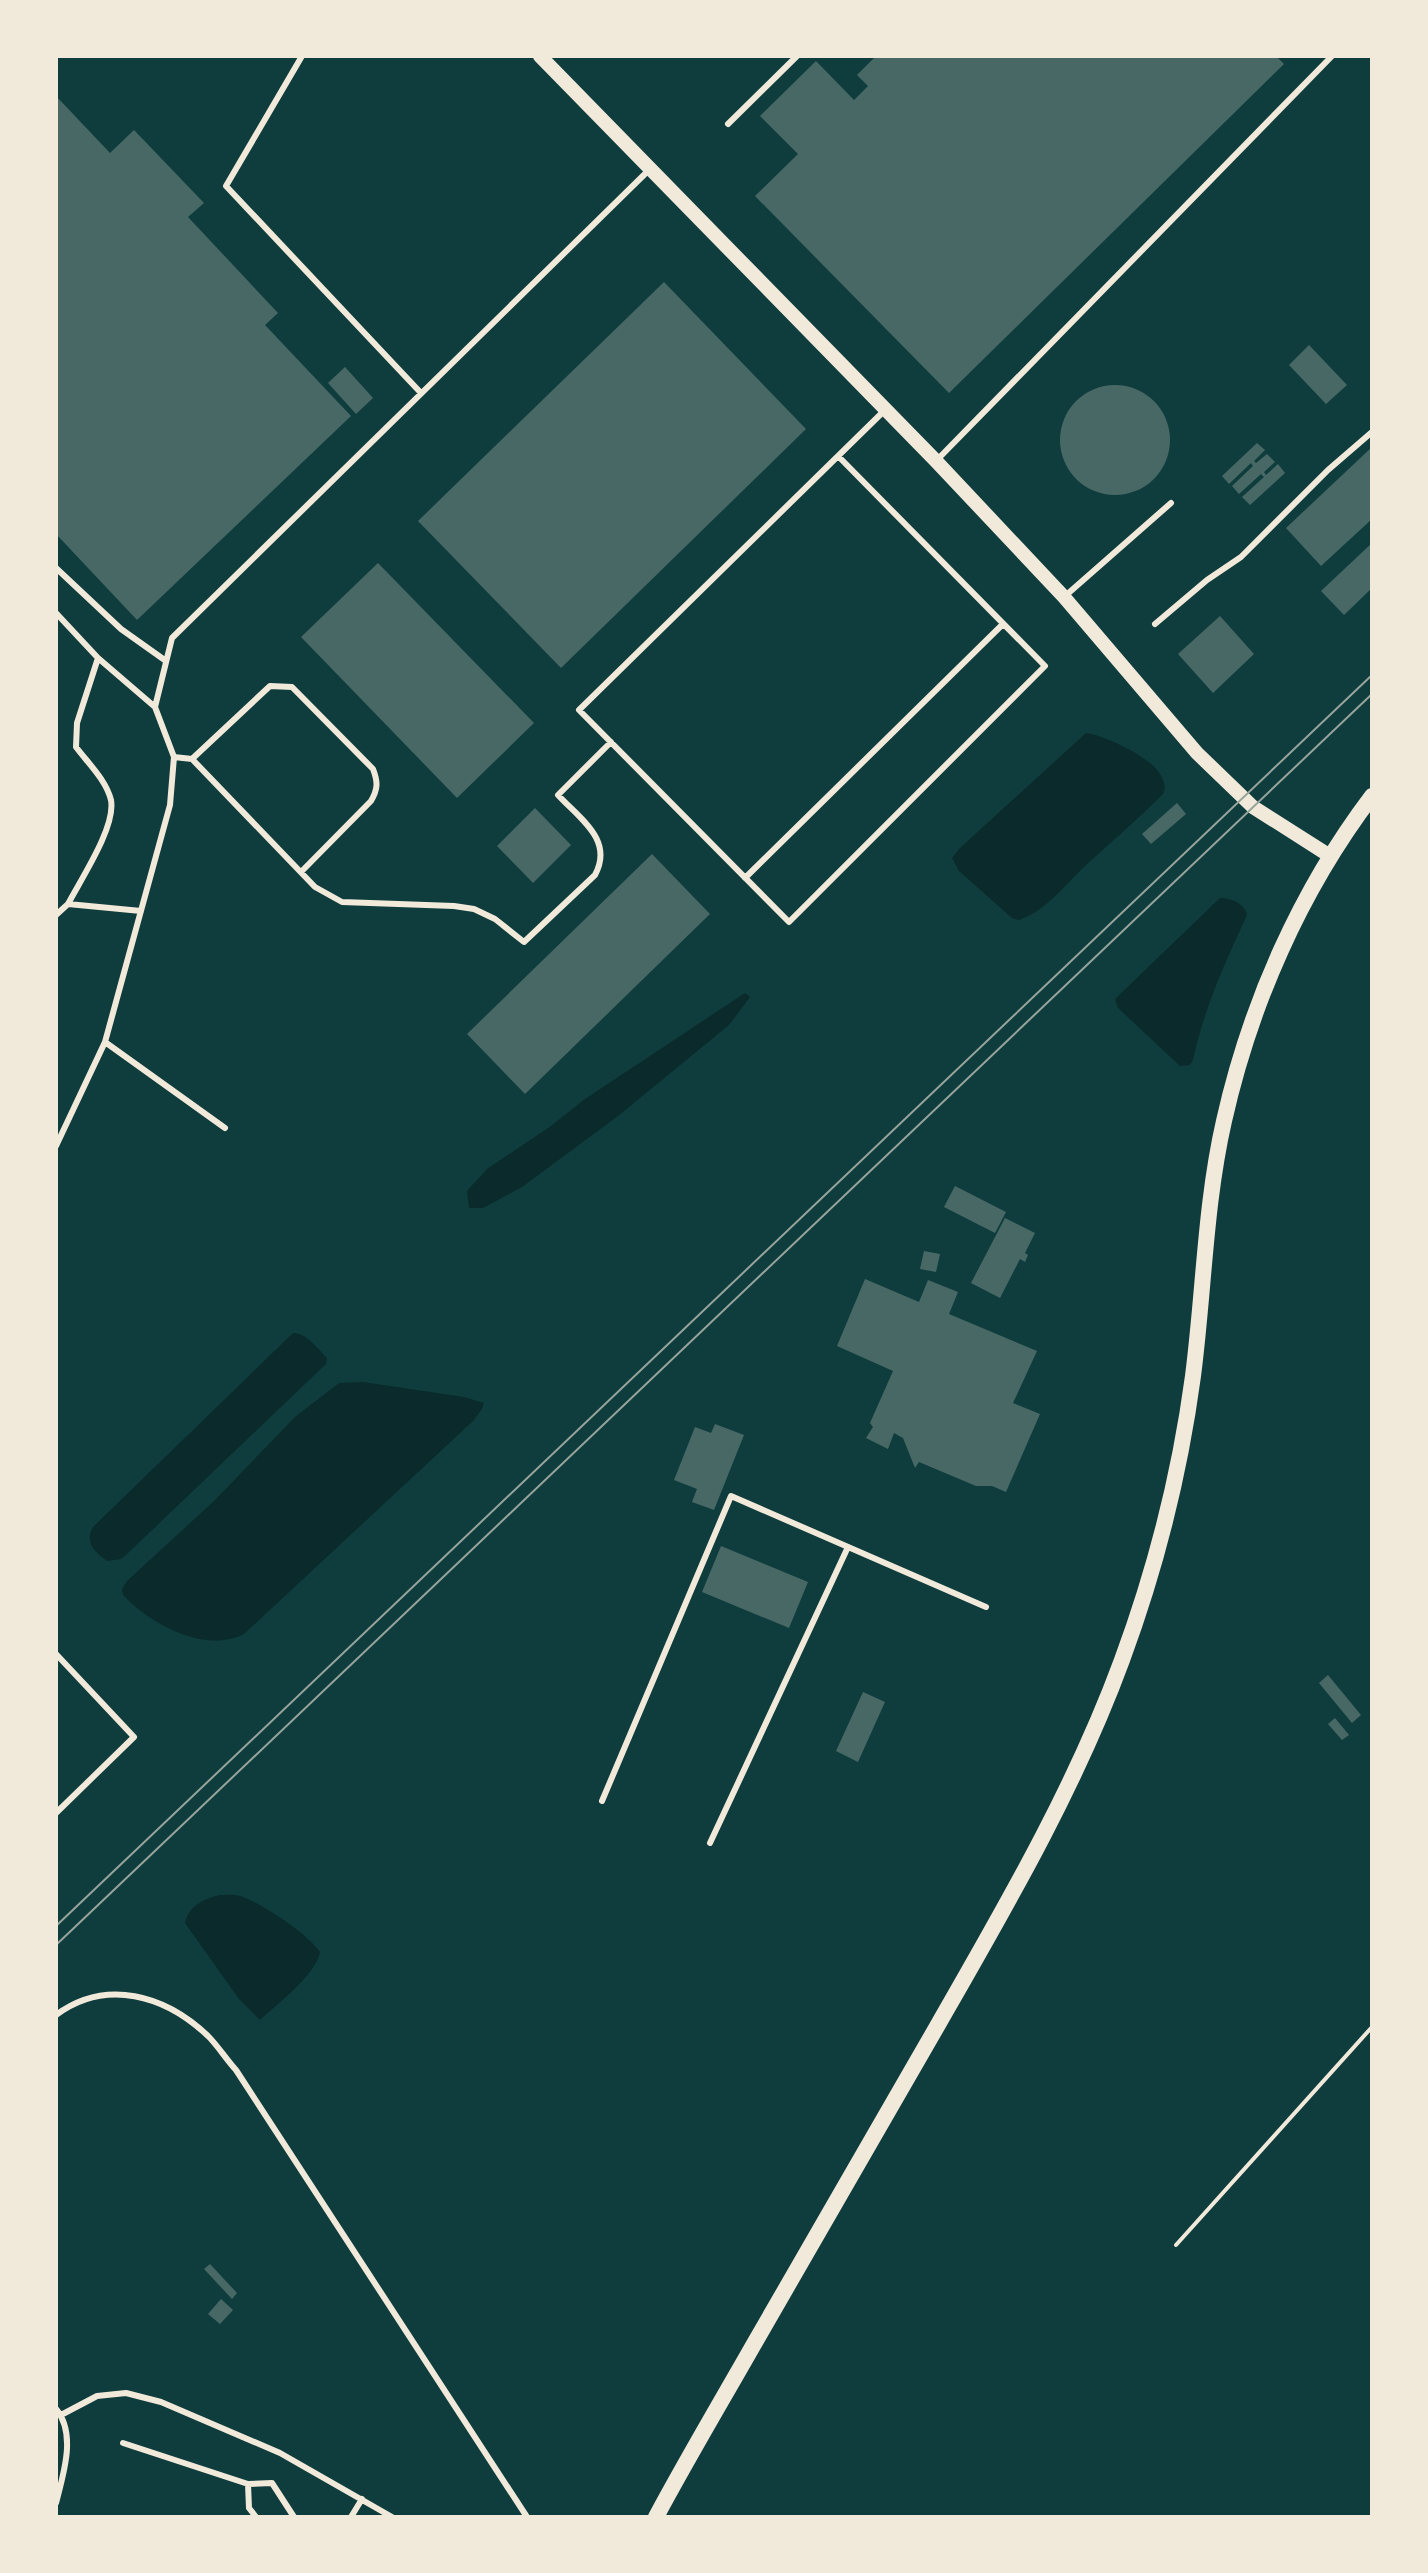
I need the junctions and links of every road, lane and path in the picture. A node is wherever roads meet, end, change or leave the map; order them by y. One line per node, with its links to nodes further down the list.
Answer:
1 (302, 56): 7 (lane)
2 (540, 56): 6 (street)
3 (797, 56): 5 (lane)
4 (1332, 56): 11 (lane)
5 (728, 124)
6 (651, 168): 7 (lane); 8 (street)
7 (421, 393): 19 (lane)
8 (886, 409): 10 (lane); 11 (street)
9 (1372, 432): 17 (lane)
10 (838, 456): 16 (lane); 21 (lane)
11 (936, 461): 14 (street)
12 (1171, 503): 14 (lane)
13 (56, 568): 19 (lane)
14 (1064, 597): 25 (street)
15 (56, 613): 18 (lane)
16 (1003, 624): 27 (lane); 27 (lane)
17 (1155, 624)
18 (98, 658): 20 (lane); 28 (lane)
19 (166, 661): 20 (lane)
20 (155, 707): 22 (lane)
21 (611, 742): 26 (lane); 27 (lane)
22 (174, 757): 23 (lane); 29 (lane)
23 (192, 759): 26 (lane); 26 (lane)
24 (1372, 796): 25 (main road)
25 (1330, 856): 53 (main road)
26 (301, 872)
27 (745, 878)
28 (68, 904): 29 (lane); 30 (lane)
29 (141, 911): 31 (lane)
30 (56, 915)
31 (105, 1042): 32 (lane); 33 (lane)
32 (225, 1128)
33 (56, 1146)
34 (848, 1547): 35 (lane); 37 (lane); 39 (lane)
35 (986, 1607)
36 (56, 1654): 38 (lane)
37 (602, 1801)
38 (56, 1813)
39 (710, 1843)
40 (56, 2015): 52 (lane)
41 (1372, 2027): 42 (path)
42 (1176, 2245)
43 (58, 2412): 46 (lane); 47 (lane)
44 (123, 2443): 45 (lane)
45 (248, 2484): 48 (lane); 49 (lane)
46 (362, 2499): 50 (lane); 51 (lane)
47 (56, 2503)
48 (256, 2517)
49 (294, 2517)
50 (351, 2517)
51 (392, 2517)
52 (527, 2517)
53 (656, 2517)

